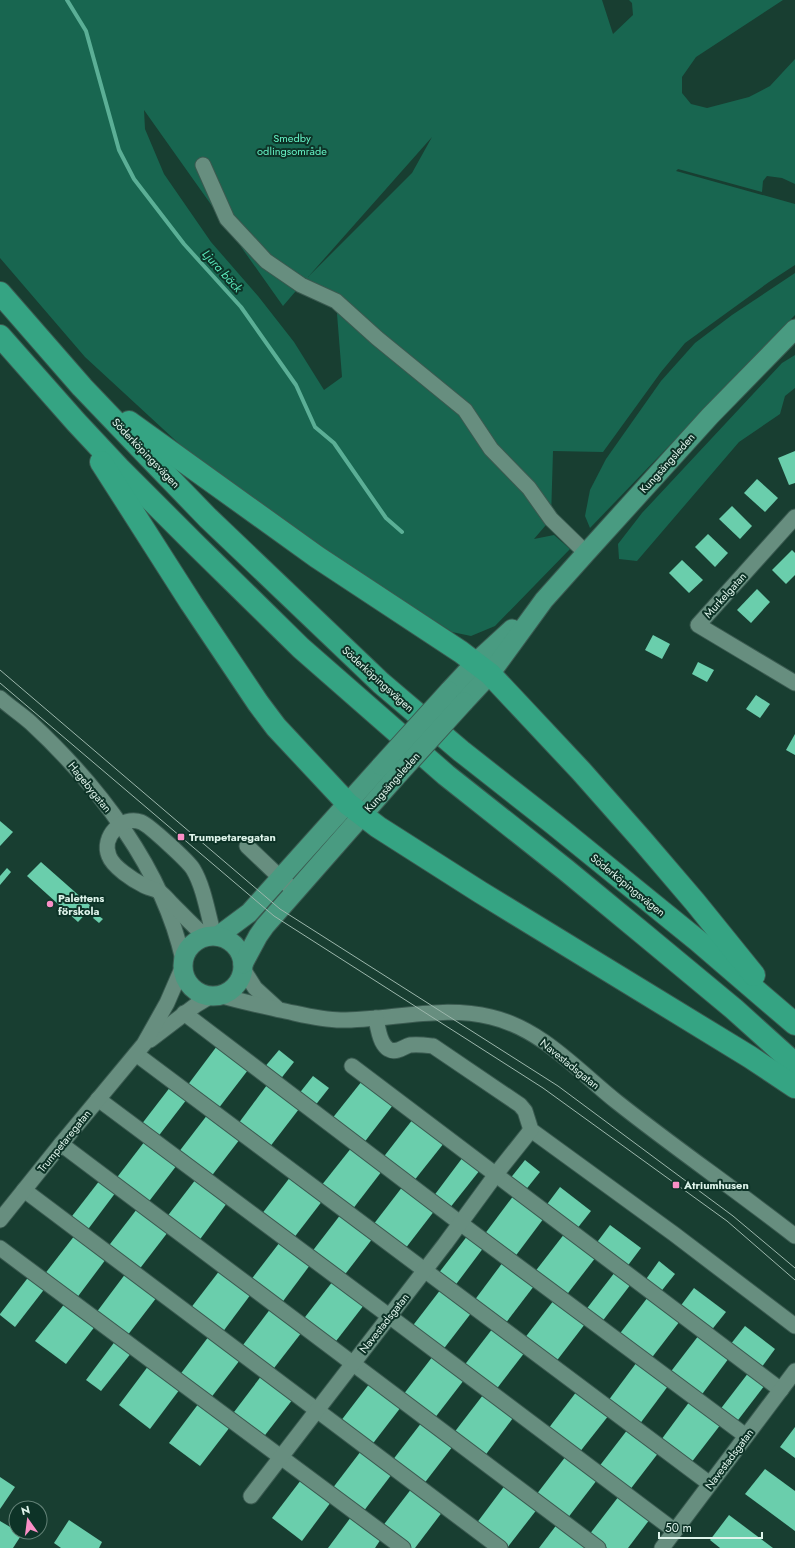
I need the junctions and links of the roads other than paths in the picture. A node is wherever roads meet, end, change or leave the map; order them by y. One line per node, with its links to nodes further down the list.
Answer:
1 (203, 165): 8 (street)
2 (0, 293): 5 (highway, Söderköpingsvägen)
3 (795, 329): 8 (main road, Kungsängsleden)
4 (0, 336): 6 (highway)
5 (82, 387): 9 (highway); 25 (highway, Söderköpingsvägen)
6 (76, 422): 12 (highway); 27 (highway)
7 (795, 517): 10 (street, Murkelgatan)
8 (586, 553): 9 (main road, Kungsängsleden)
9 (483, 668): 12 (main road, Kungsängsleden, bridge); 25 (highway)
10 (795, 683)
11 (0, 698): 13 (street, Hagebygatan)
12 (355, 809): 15 (main road, Kungsängsleden); 16 (main road, Kungsängsleden); 29 (highway)
13 (120, 825): 17 (street, Hagebygatan); 17 (street); 18 (street)
14 (247, 846): 15 (street)
15 (281, 878): 16 (street); 18 (main road, Kungsängsleden)
16 (295, 891): 20 (main road, Kungsängsleden)
17 (160, 892): 18 (street, Hagebygatan); 19 (street, Hagebygatan)
18 (213, 936): 19 (main road); 20 (main road)
19 (183, 963): 21 (main road); 26 (street, Trumpetaregatan)
20 (243, 967): 21 (main road); 22 (street)
21 (215, 996): 22 (street, Navestadsgatan); 23 (street, Trumpetaregatan)
22 (279, 1010): 24 (street, Navestadsgatan)
23 (184, 1014): 26 (street, Trumpetaregatan); 36 (street)
24 (376, 1018): 31 (street); 37 (street, Navestadsgatan)
25 (790, 1019)
26 (140, 1049): 30 (street, Trumpetaregatan); 39 (street)
27 (795, 1064)
28 (352, 1066): 33 (street)
29 (795, 1087)
30 (98, 1099): 32 (street, Trumpetaregatan); 40 (street)
31 (531, 1130): 33 (street, Navestadsgatan); 41 (street)
32 (61, 1144): 34 (street, Trumpetaregatan); 42 (street)
33 (496, 1175): 36 (street, Navestadsgatan); 44 (street)
34 (24, 1190): 35 (street, Trumpetaregatan); 45 (street)
35 (0, 1220)
36 (460, 1223): 39 (street, Navestadsgatan); 46 (street)
37 (795, 1236)
38 (0, 1248): 47 (street)
39 (425, 1270): 40 (street, Navestadsgatan); 48 (street)
40 (390, 1316): 42 (street, Navestadsgatan); 50 (street)
41 (795, 1326)
42 (353, 1363): 45 (street, Navestadsgatan); 53 (street)
43 (795, 1371): 44 (street, Navestadsgatan)
44 (780, 1390): 46 (street, Navestadsgatan)
45 (316, 1410): 47 (street, Navestadsgatan); 52 (street)
46 (746, 1436): 48 (street, Navestadsgatan)
47 (281, 1456): 49 (street, Navestadsgatan); 51 (street)
48 (710, 1484): 50 (street, Navestadsgatan)
49 (251, 1496)
50 (675, 1532): 54 (street, Navestadsgatan)
51 (403, 1548)
52 (500, 1548)
53 (598, 1548)
54 (662, 1548)

